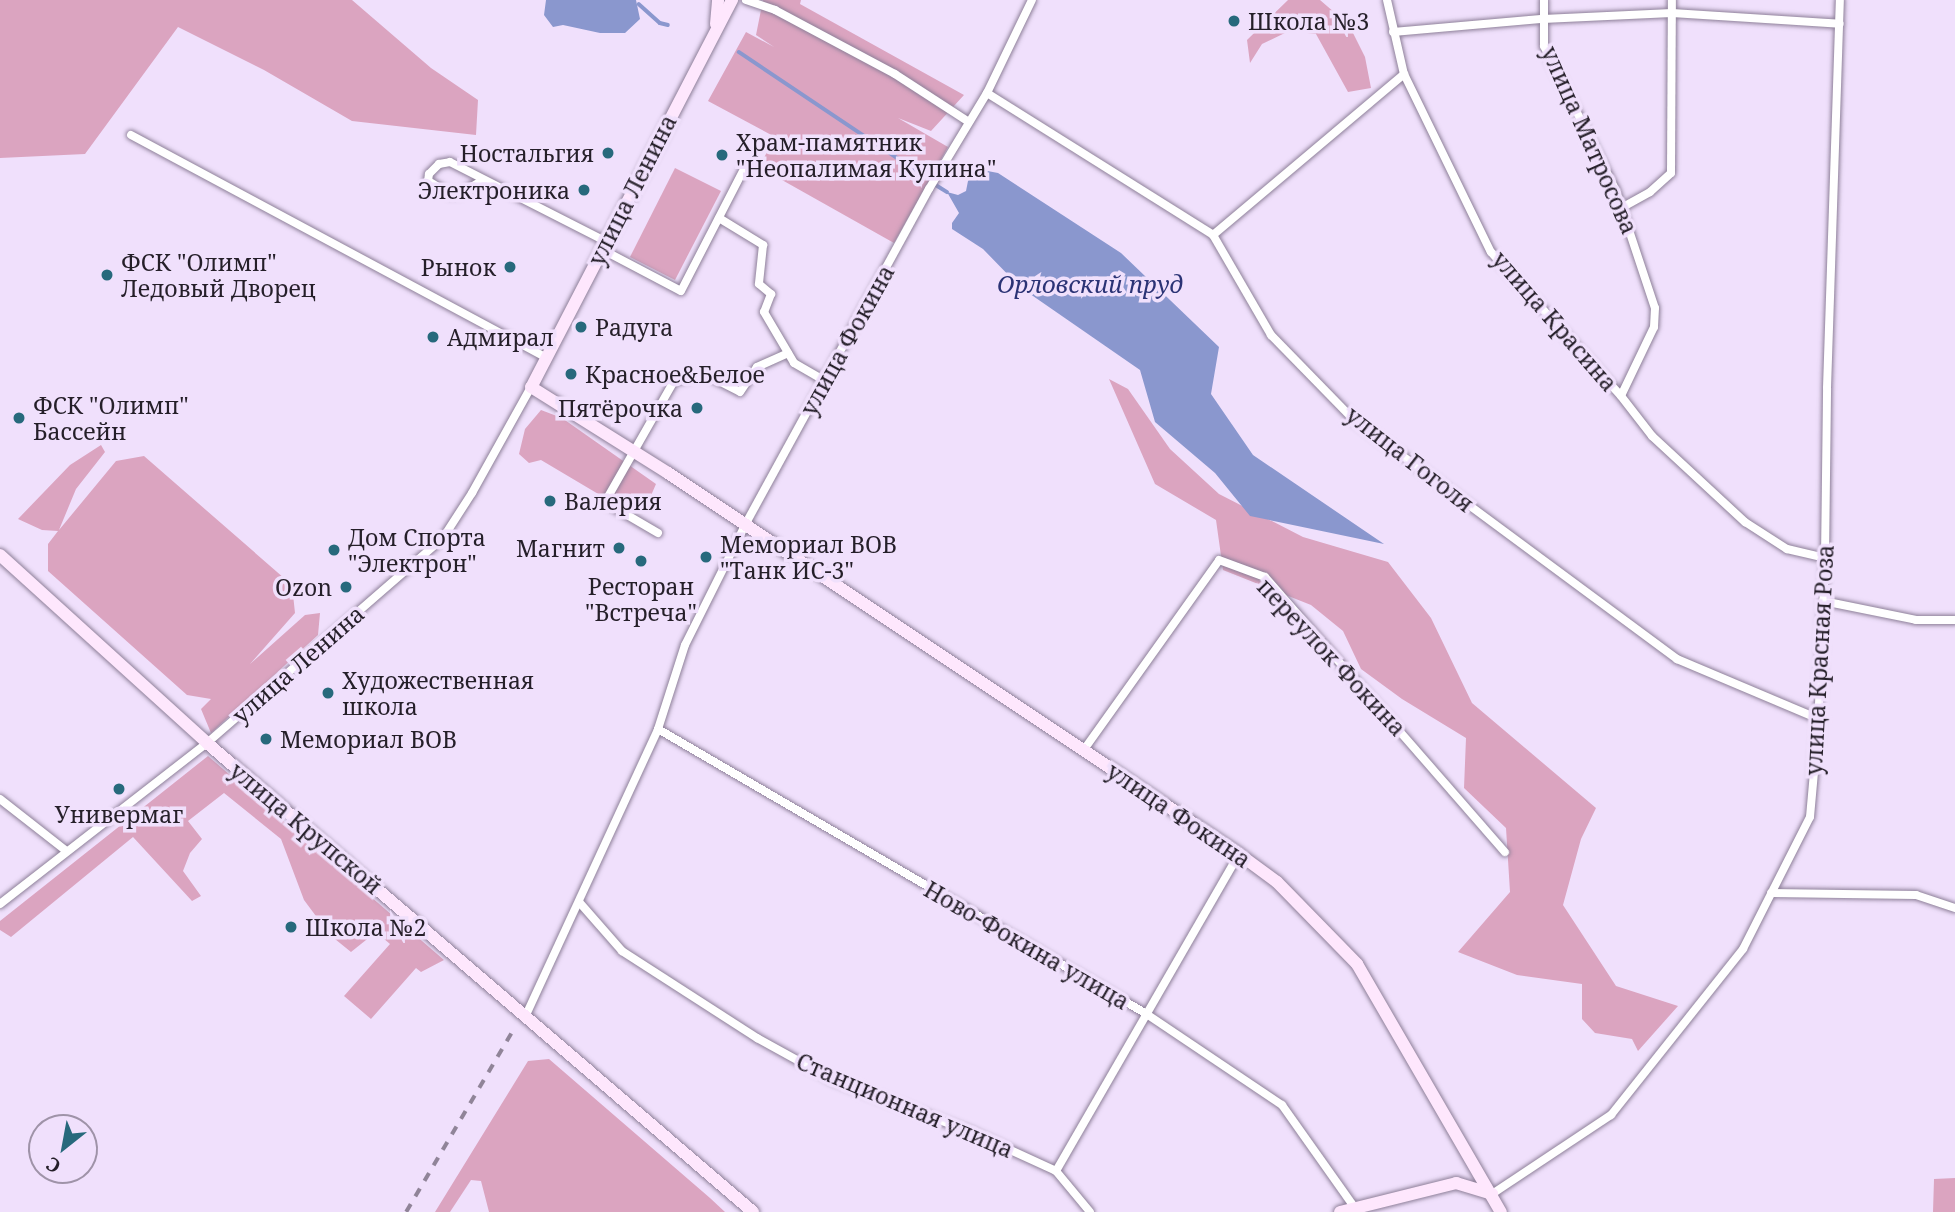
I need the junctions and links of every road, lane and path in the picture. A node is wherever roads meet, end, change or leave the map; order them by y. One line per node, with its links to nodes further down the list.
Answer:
1 (718, 0): 12 (main road)
2 (732, 0): 12 (main road, улица Ленина)
3 (746, 0): 16 (street)
4 (1032, 0): 15 (street, улица Фокина)
5 (1387, 0): 13 (street, улица Красина)
6 (1544, 0): 10 (street, улица Матросова)
7 (1672, 0): 9 (street)
8 (1840, 0): 11 (street, улица Красная Роза)
9 (1672, 13): 10 (street); 11 (street); 20 (street)
10 (1544, 19): 13 (street); 20 (street, улица Матросова)
11 (1840, 24): 33 (street, улица Красная Роза)
12 (716, 27): 23 (main road, улица Ленина)
13 (1393, 32): 14 (street, улица Красина)
14 (1404, 74): 22 (street); 28 (street, улица Красина)
15 (987, 93): 16 (street, улица Фокина); 22 (street, улица Гоголя)
16 (969, 122): 26 (street, улица Фокина)
17 (131, 135): 25 (street)
18 (744, 169): 21 (street)
19 (483, 180): 19 (street); 23 (street)
20 (1623, 207): 28 (street, улица Матросова)
21 (719, 218): 23 (street); 24 (street)
22 (1213, 235): 36 (street, улица Гоголя)
23 (603, 245): 25 (main road, улица Ленина)
24 (788, 353): 26 (street); 29 (street)
25 (547, 358): 27 (main road, улица Ленина)
26 (825, 381): 30 (street, улица Фокина)
27 (531, 387): 29 (main road, улица Фокина); 38 (street, улица Ленина)
28 (1621, 396): 33 (street, улица Красина)
29 (633, 450): 30 (main road, улица Фокина); 31 (street)
30 (745, 525): 37 (street); 39 (main road, улица Фокина)
31 (659, 533)
32 (0, 555): 38 (main road, улица Крупской)
33 (1825, 558): 34 (street, улица Красная Роза)
34 (1823, 601): 35 (street); 36 (street, улица Красная Роза)
35 (1955, 621)
36 (1816, 718): 44 (street, улица Красная Роза)
37 (658, 729): 45 (street); 48 (street, Ново-Фокина улица)
38 (207, 743): 41 (street, улица Ленина); 49 (main road, улица Крупской)
39 (1083, 751): 42 (street, переулок Фокина); 43 (main road, улица Фокина)
40 (0, 799): 41 (street)
41 (65, 850): 46 (street, улица Ленина)
42 (1504, 852)
43 (1239, 854): 48 (street); 51 (main road, улица Фокина)
44 (1771, 893): 47 (street); 51 (street, улица Красная Роза)
45 (580, 903): 49 (street); 50 (street, Станционная улица)
46 (0, 904)
47 (1955, 908)
48 (1145, 1013): 50 (street); 52 (street, Ново-Фокина улица)
49 (526, 1015): 53 (main road, улица Крупской)
50 (1056, 1171): 54 (street, Станционная улица)
51 (1492, 1194): 52 (main road); 56 (main road, улица Фокина)
52 (1355, 1208): 55 (main road)
53 (753, 1212)
54 (1090, 1212)
55 (1340, 1212)
56 (1502, 1212)

